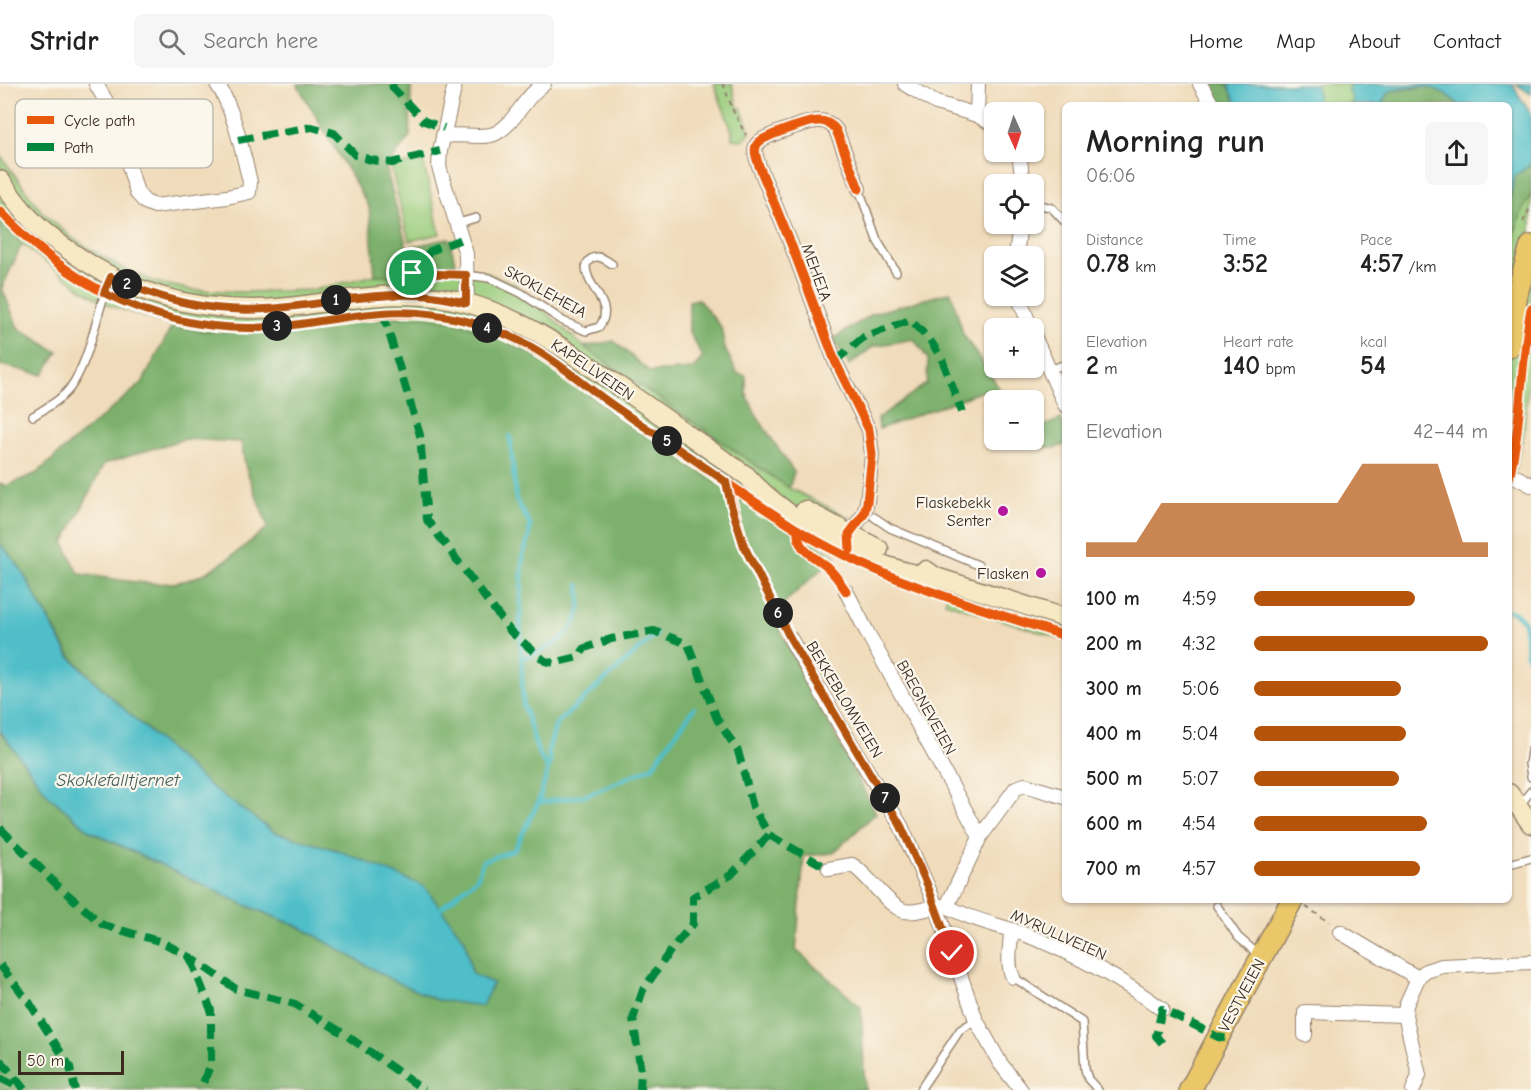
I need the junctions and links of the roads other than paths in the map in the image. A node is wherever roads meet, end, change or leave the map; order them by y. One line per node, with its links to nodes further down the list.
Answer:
1 (96, 84): 8 (street)
2 (217, 84): 13 (street)
3 (455, 84): 12 (street)
4 (544, 84): 12 (street)
5 (905, 84): 10 (street)
6 (978, 84): 10 (street)
7 (1200, 84): 9 (street)
8 (105, 99)
9 (1210, 102)
10 (977, 115): 11 (street)
11 (984, 119)
12 (443, 136): 19 (street)
13 (130, 168)
14 (0, 180): 25 (main road, KAPELLVEIEN)
15 (860, 189): 22 (lane); 35 (street, MEHEIA)
16 (1044, 206): 18 (lane)
17 (476, 218): 19 (lane)
18 (1062, 219)
19 (458, 223): 24 (street)
20 (1531, 246): 27 (main road)
21 (612, 264): 24 (lane, SKOKLEHEIA)
22 (896, 272)
23 (412, 273): 24 (lane)
24 (466, 275): 26 (street)
25 (111, 277): 26 (main road, KAPELLVEIEN); 32 (lane)
26 (466, 303): 36 (main road, KAPELLVEIEN)
27 (1512, 327)
28 (1044, 361): 30 (street)
29 (1062, 365): 30 (lane)
30 (1048, 371): 31 (street)
31 (1062, 399)
32 (33, 416)
33 (1512, 475): 34 (street)
34 (1531, 485)
35 (869, 515): 36 (street, MEHEIA); 37 (lane)
36 (853, 541): 39 (main road, KAPELLVEIEN)
37 (978, 565)
38 (846, 591): 47 (street, BREGNEVEIEN)
39 (1062, 617)
40 (790, 638): 52 (street, BEKKEBLOMVEIEN)
41 (1531, 751): 42 (lane)
42 (1531, 777)
43 (1531, 791): 45 (lane)
44 (1062, 796): 47 (street)
45 (1514, 799): 46 (main road)
46 (1531, 825)
47 (980, 837): 52 (street)
48 (1531, 858): 49 (lane)
49 (1512, 863)
50 (829, 868): 52 (street)
51 (1299, 903): 56 (main road, VESTVEIEN)
52 (941, 906): 54 (street, MYRULLVEIEN); 62 (street, BEKKEBLOMVEIEN)
53 (1217, 906): 56 (lane)
54 (1011, 930): 58 (street); 60 (street, MYRULLVEIEN)
55 (1340, 932): 59 (street)
56 (1262, 957): 67 (main road, VESTVEIEN)
57 (1531, 962): 59 (street)
58 (1013, 977): 66 (lane)
59 (1418, 978): 61 (street)
60 (1162, 1009)
61 (1405, 1014): 63 (street); 68 (street)
62 (976, 1020): 64 (lane); 65 (street, BEKKEBLOMVEIEN)
63 (1305, 1035)
64 (920, 1090)
65 (1021, 1090)
66 (1098, 1090)
67 (1190, 1090)
68 (1413, 1090)

